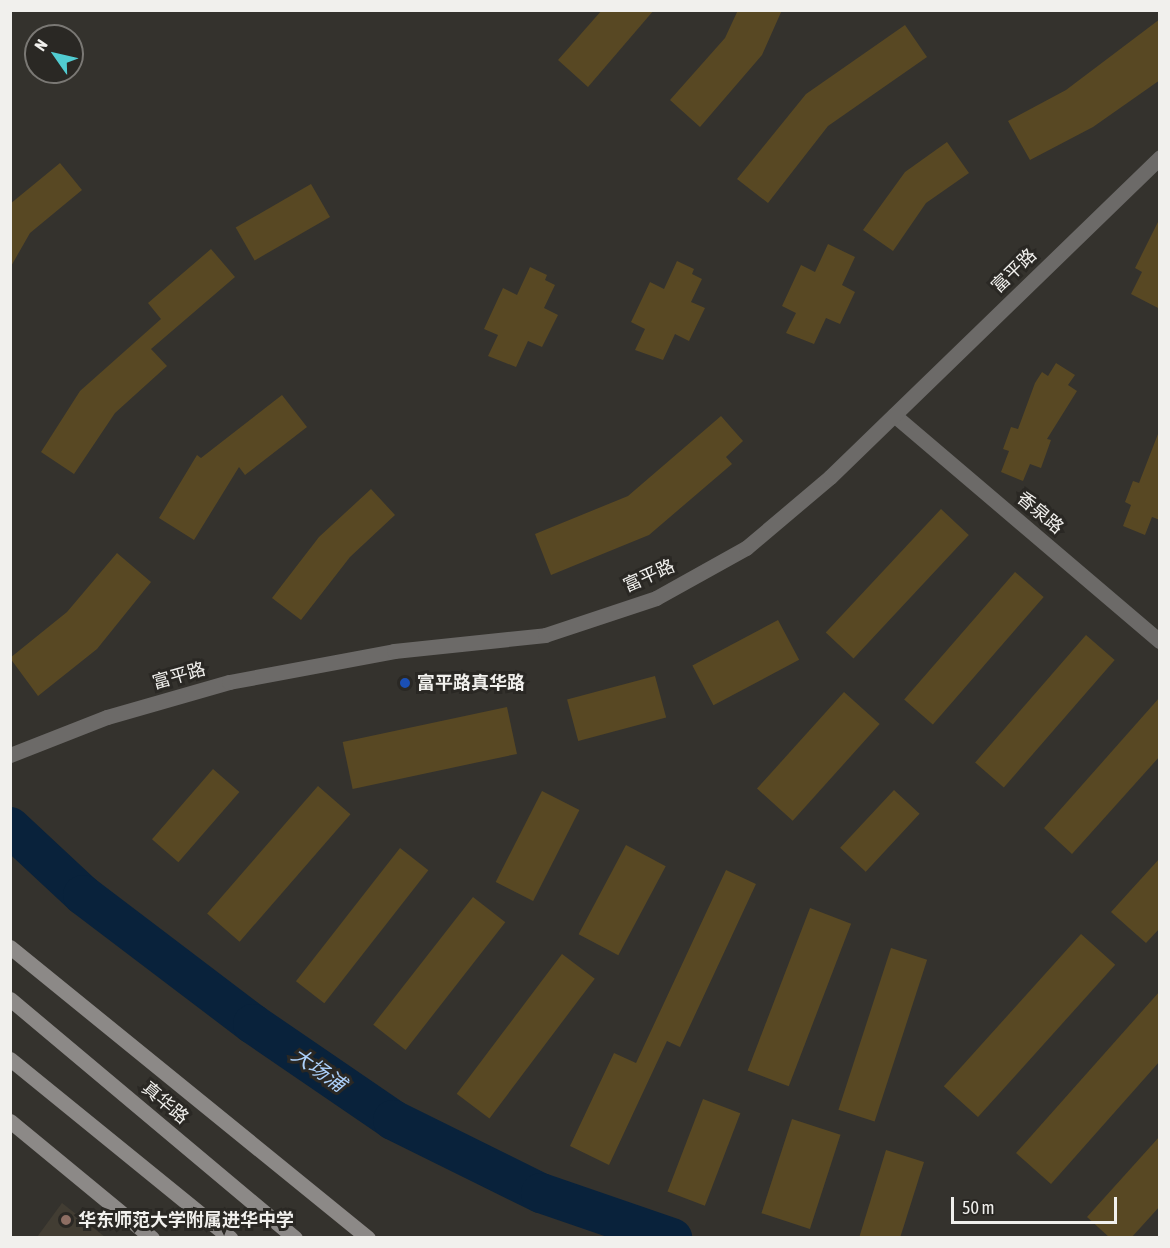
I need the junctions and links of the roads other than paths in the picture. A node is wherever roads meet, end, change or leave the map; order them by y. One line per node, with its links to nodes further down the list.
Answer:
1 (1160, 157): 2 (street, 富平路)
2 (894, 416): 3 (street, 香泉路); 4 (street, 富平路)
3 (1160, 641)
4 (10, 755)
5 (10, 946): 12 (main road)
6 (10, 999): 11 (main road, 真华路)
7 (10, 1059): 10 (main road)
8 (10, 1121): 9 (main road)
9 (152, 1238)
10 (230, 1238)
11 (296, 1238)
12 (368, 1238)

